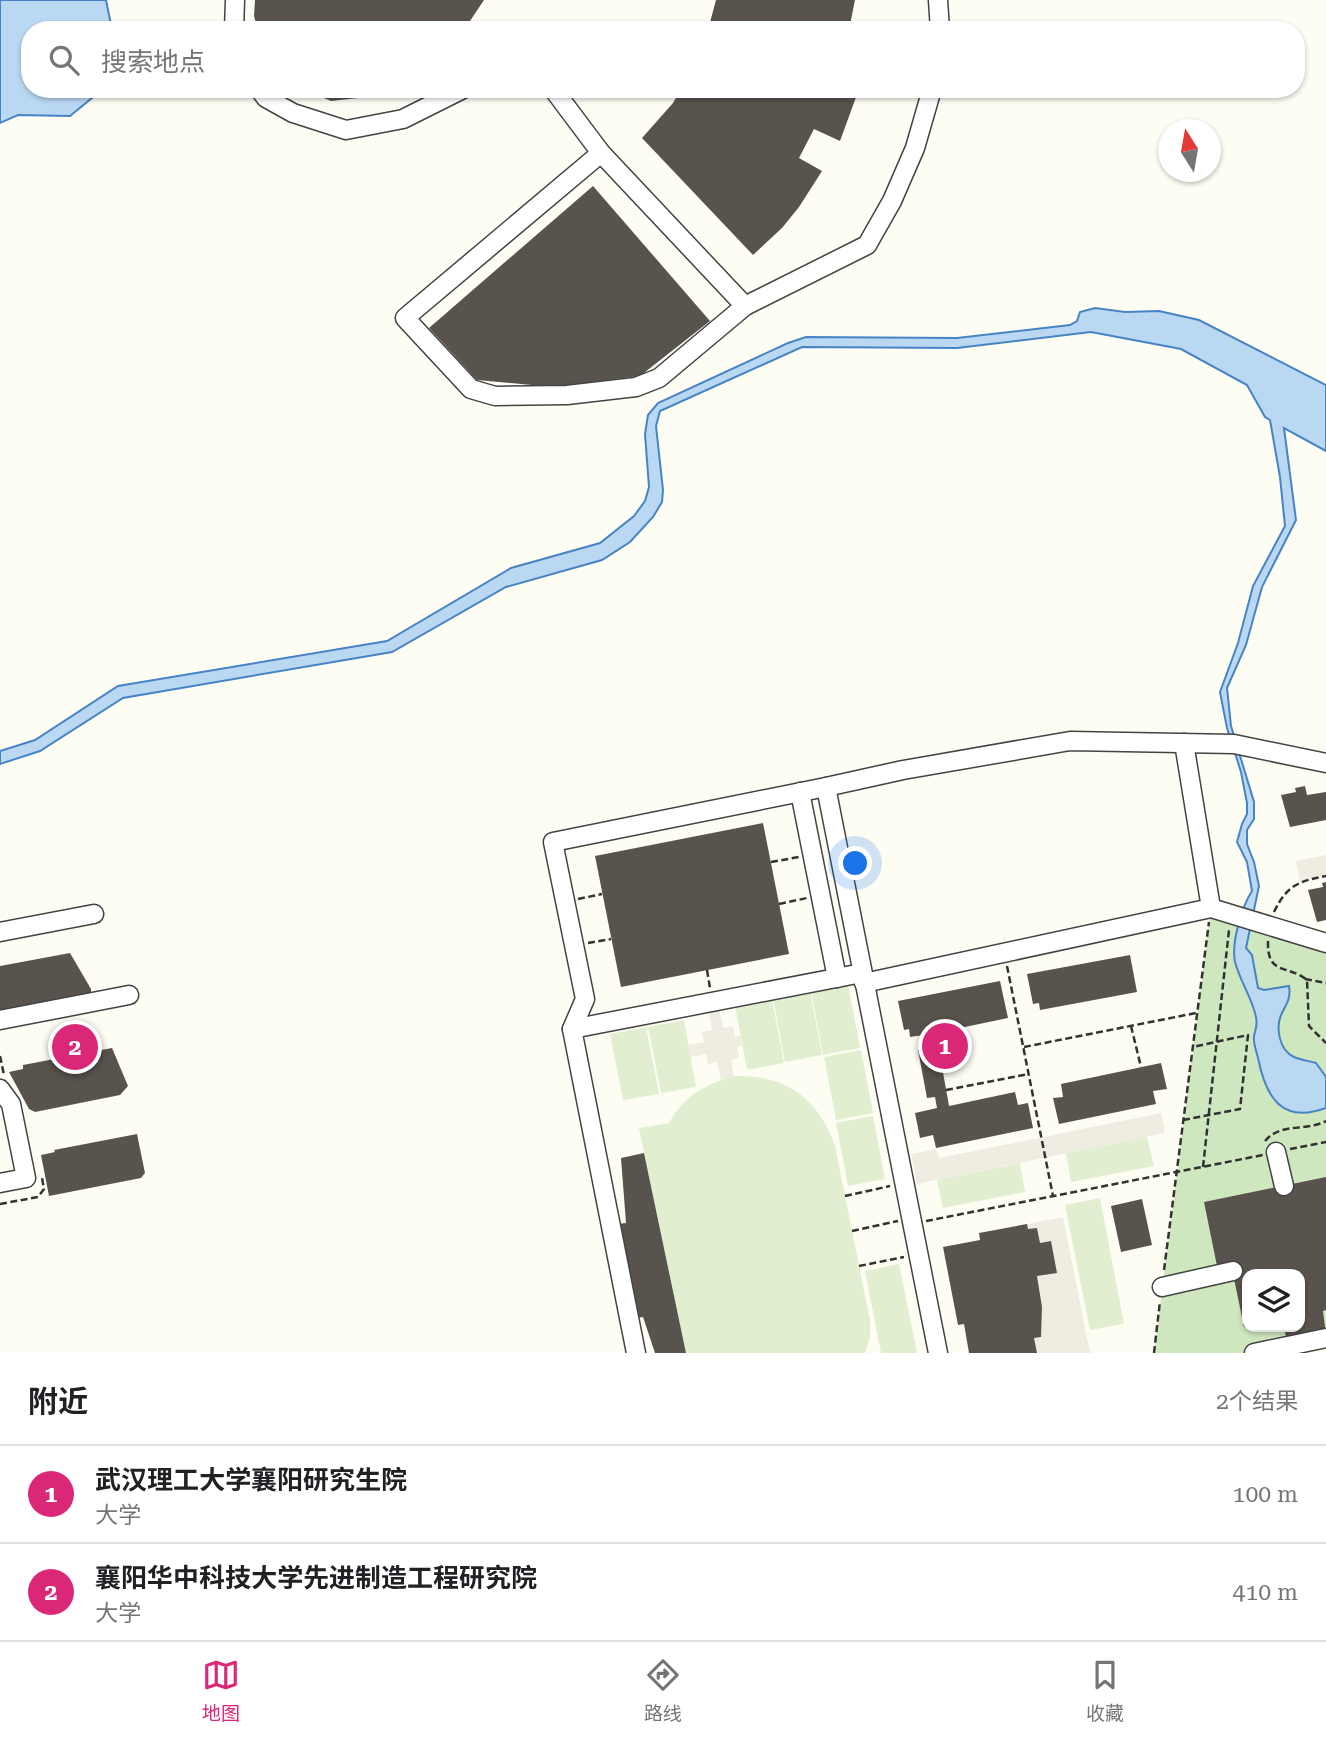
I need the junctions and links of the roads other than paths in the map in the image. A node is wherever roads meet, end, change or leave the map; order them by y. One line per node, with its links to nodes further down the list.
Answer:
1 (235, 0): 3 (street)
2 (938, 0): 4 (street)
3 (234, 21)
4 (939, 21)
5 (268, 98): 6 (street)
6 (445, 98)
7 (560, 98): 9 (street)
8 (929, 98): 10 (street)
9 (601, 153): 10 (street); 10 (street)
10 (745, 306)
11 (1184, 743): 12 (street); 13 (street); 15 (street)
12 (1326, 763)
13 (826, 787): 14 (street); 20 (street)
14 (800, 792): 19 (street); 23 (street)
15 (1211, 908): 18 (street); 20 (street)
16 (94, 914): 17 (street)
17 (0, 932)
18 (1326, 943)
19 (837, 978): 20 (street); 23 (street)
20 (863, 978): 32 (street)
21 (129, 995): 22 (street)
22 (0, 1020)
23 (572, 1029): 31 (street)
24 (0, 1089): 26 (street)
25 (1276, 1152): 27 (street)
26 (0, 1183)
27 (1284, 1186)
28 (1233, 1271): 29 (street)
29 (1162, 1287)
30 (1326, 1338): 33 (street)
31 (636, 1353)
32 (938, 1353)
33 (1254, 1353)

